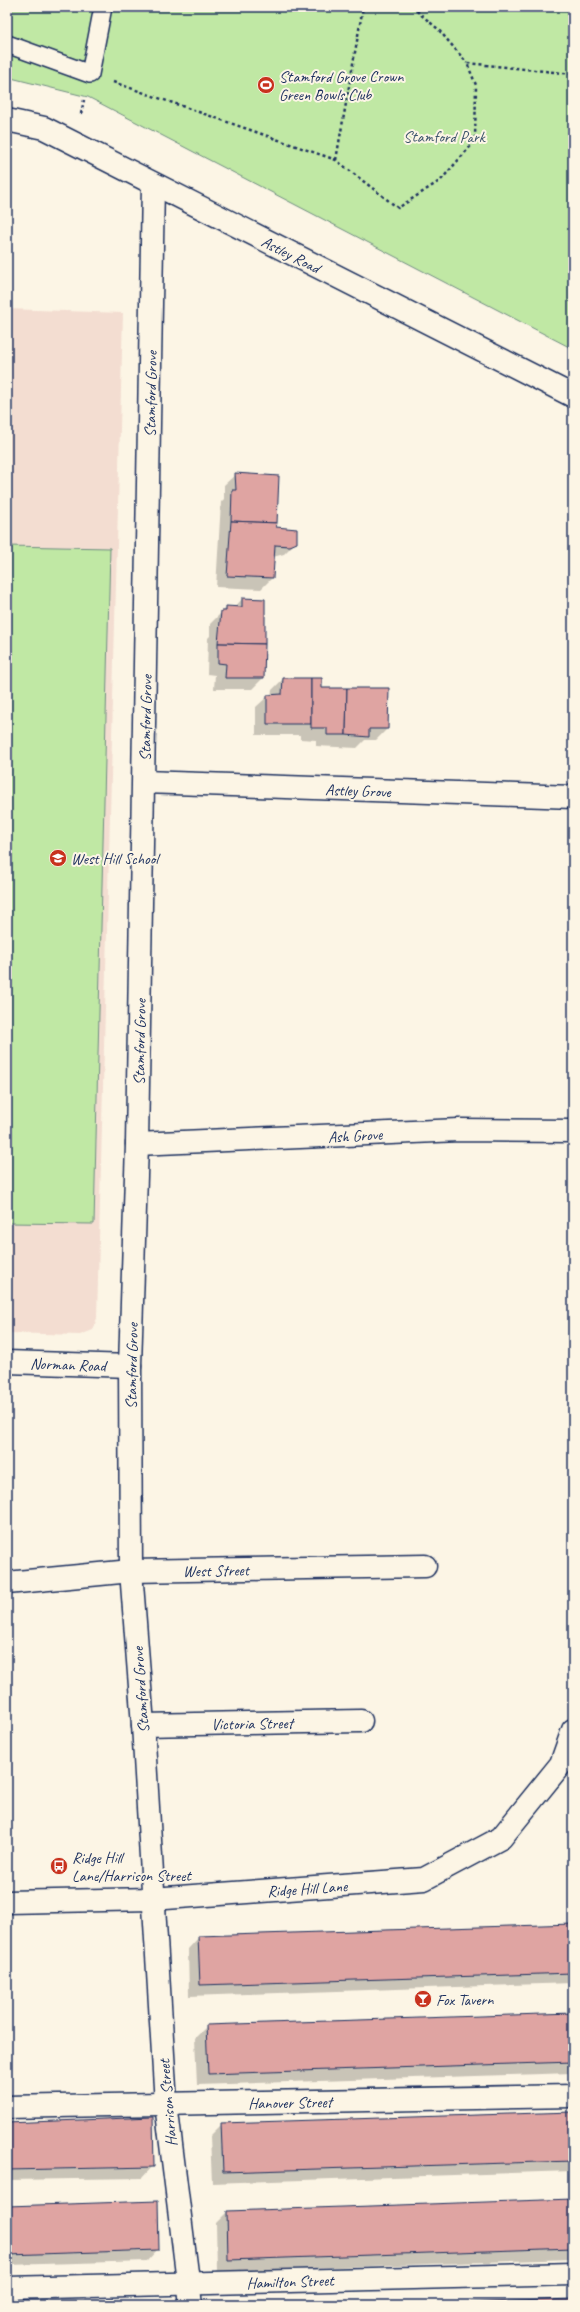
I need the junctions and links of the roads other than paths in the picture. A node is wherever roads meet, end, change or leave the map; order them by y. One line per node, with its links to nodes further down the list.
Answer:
1 (103, 7): 2 (lane)
2 (7, 44)
3 (7, 120): 4 (street, Astley Road)
4 (153, 184): 5 (street, Astley Road); 6 (street, Stamford Grove)
5 (573, 396)
6 (144, 782): 7 (street, Astley Grove); 9 (street, Stamford Grove)
7 (573, 797)
8 (573, 1131): 9 (street, Ash Grove)
9 (137, 1144): 11 (street, Stamford Grove)
10 (7, 1362): 11 (street, Norman Road)
11 (130, 1366): 13 (street, Stamford Grove)
12 (425, 1566): 13 (street, West Street)
13 (131, 1571): 14 (street, West Street); 16 (street, Stamford Grove)
14 (7, 1583)
15 (362, 1721): 16 (street, Victoria Street)
16 (143, 1725): 19 (street, Stamford Grove)
17 (573, 1730): 18 (street, Ridge Hill Lane)
18 (567, 1766): 19 (street, Ridge Hill Lane)
19 (152, 1899): 20 (street, Ridge Hill Lane); 22 (street, Harrison Street)
20 (7, 1902)
21 (573, 2096): 22 (street, Hanover Street)
22 (166, 2104): 23 (street, Hanover Street); 26 (street, Harrison Street)
23 (7, 2106)
24 (573, 2274): 26 (street, Hamilton Street)
25 (7, 2288): 26 (street, Hamilton Street)
26 (190, 2294)

